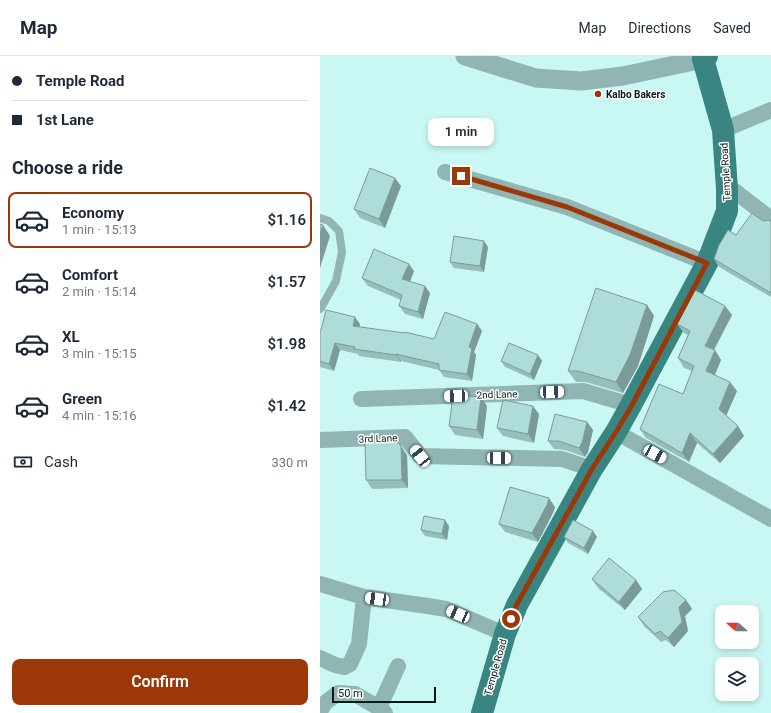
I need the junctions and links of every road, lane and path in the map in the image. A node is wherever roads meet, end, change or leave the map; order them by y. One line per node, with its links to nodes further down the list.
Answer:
1 (465, 56): 2 (street)
2 (704, 57): 4 (main road, Temple Road)
3 (771, 110): 4 (street)
4 (723, 130): 6 (main road, Temple Road)
5 (445, 172): 9 (street)
6 (727, 189): 8 (street); 9 (main road, Temple Road)
7 (320, 218): 10 (lane)
8 (771, 219)
9 (707, 263): 12 (main road, Temple Road)
10 (320, 309)
11 (360, 399): 12 (street, 2nd Lane)
12 (632, 405): 13 (main road, Temple Road)
13 (616, 432): 15 (main road, Temple Road); 16 (street)
14 (320, 440): 15 (street, 3rd Lane)
15 (592, 469): 19 (main road, Temple Road)
16 (771, 519)
17 (320, 584): 18 (street)
18 (364, 597): 19 (street); 20 (street)
19 (505, 634): 24 (main road, Temple Road)
20 (320, 658)
21 (398, 666): 22 (street)
22 (382, 710): 23 (street)
23 (320, 711)
24 (482, 713)

